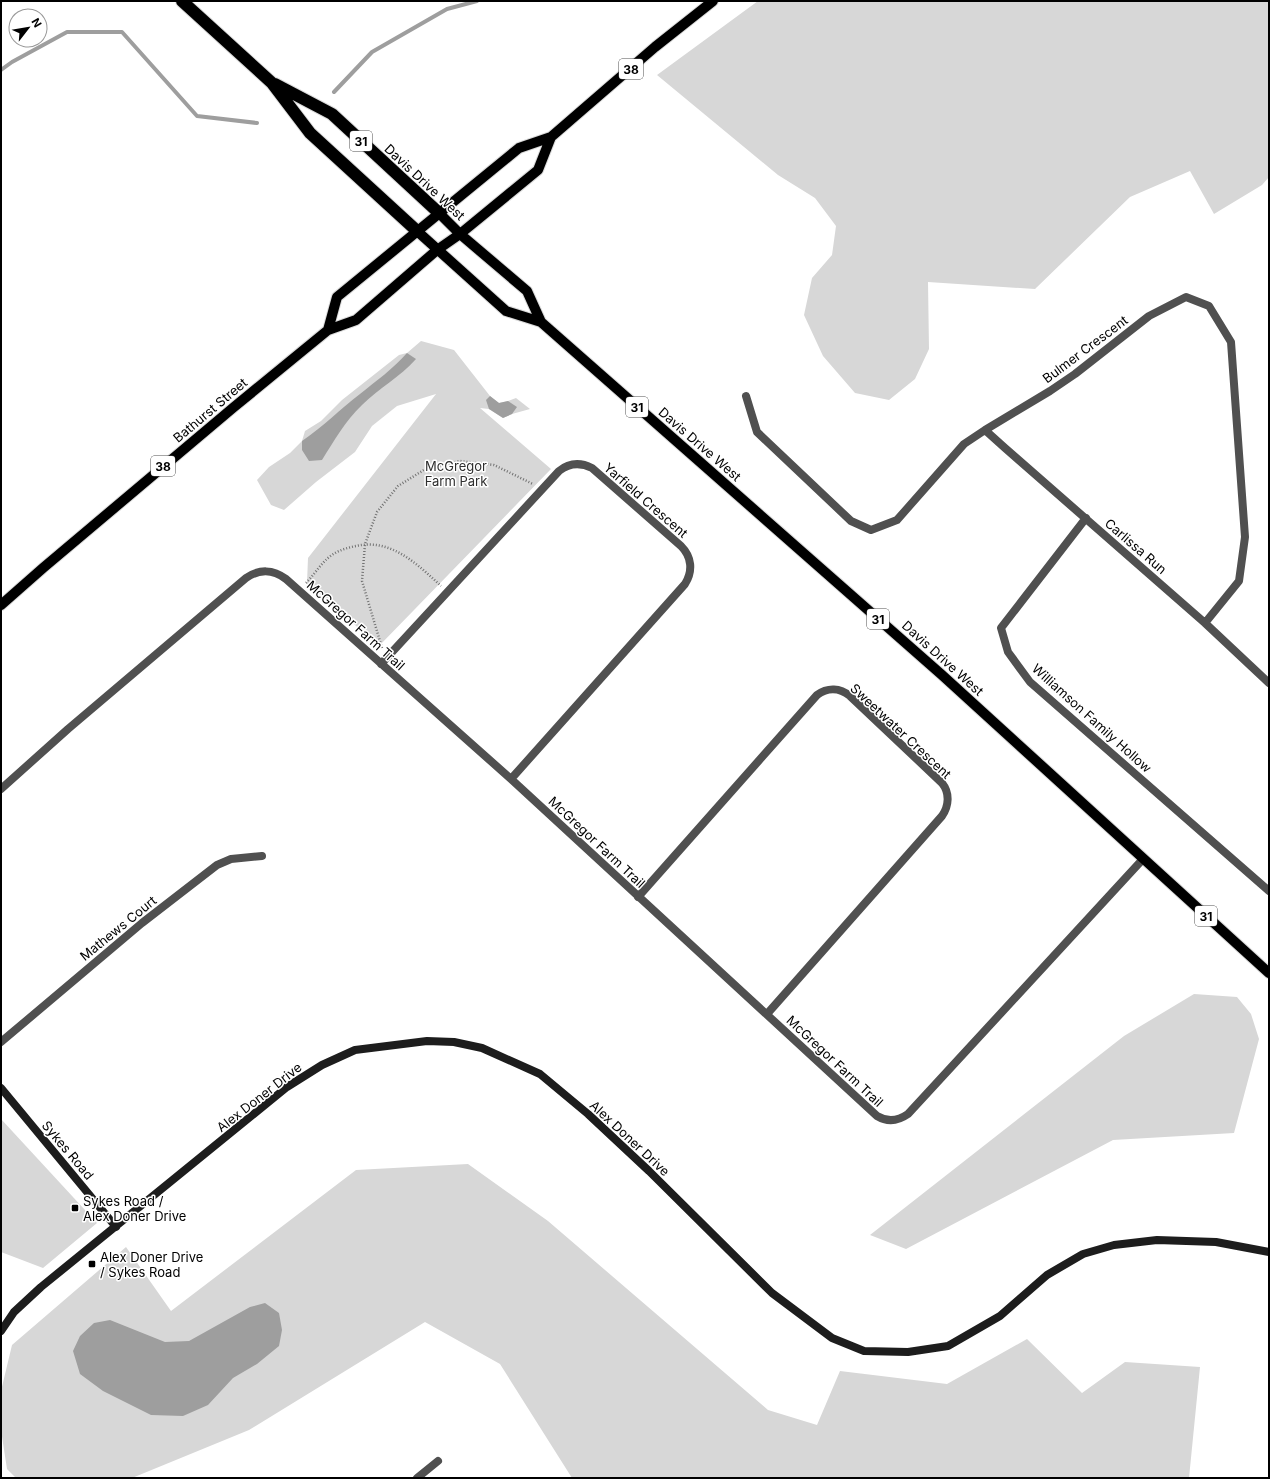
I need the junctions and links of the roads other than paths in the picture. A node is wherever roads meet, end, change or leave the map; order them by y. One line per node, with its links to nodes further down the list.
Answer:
1 (182, 1): 3 (highway, Davis Drive West / 31)
2 (713, 1): 4 (main road, Bathurst Street / 38)
3 (272, 82): 5 (highway, Davis Drive West / 31); 6 (highway, Davis Drive West / 31)
4 (551, 137): 5 (main road, Bathurst Street / 38); 7 (main road, Bathurst Street / 38)
5 (439, 214): 6 (main road, Bathurst Street / 38); 7 (main road, Davis Drive West / 31)
6 (417, 231): 8 (main road, Davis Drive West / 31); 10 (main road, Bathurst Street / 38)
7 (460, 234): 8 (main road, Bathurst Street / 38); 9 (main road, Davis Drive West / 31)
8 (437, 250): 9 (main road, Davis Drive West / 31); 10 (main road, Bathurst Street / 38)
9 (541, 322): 21 (main road, Davis Drive West / 31)
10 (328, 330): 14 (main road, Bathurst Street / 38)
11 (746, 396): 12 (street, Bulmer Crescent)
12 (985, 430): 13 (street, Carlissa Run); 15 (street, Bulmer Crescent)
13 (1086, 518): 15 (street, Carlissa Run); 22 (street, Williamson Family Hollow)
14 (1, 605)
15 (1205, 623): 17 (street, Carlissa Run)
16 (383, 663): 18 (street, McGregor Farm Trail); 18 (street, Yarfield Crescent); 19 (street, McGregor Farm Trail)
17 (1269, 683)
18 (511, 779): 23 (street, McGregor Farm Trail)
19 (1, 789)
20 (262, 856): 26 (street, Mathews Court)
21 (1143, 858): 24 (main road, Davis Drive West / 31); 25 (street, McGregor Farm Trail)
22 (1269, 892)
23 (638, 897): 25 (street, McGregor Farm Trail); 25 (street, Sweetwater Crescent)
24 (1269, 972)
25 (767, 1014)
26 (1, 1042)
27 (1, 1088): 28 (street, Sykes Road)
28 (116, 1227): 29 (street, Alex Doner Drive); 30 (street, Alex Doner Drive)
29 (1269, 1252)
30 (1, 1331)
31 (438, 1461): 32 (street)
32 (417, 1478)

